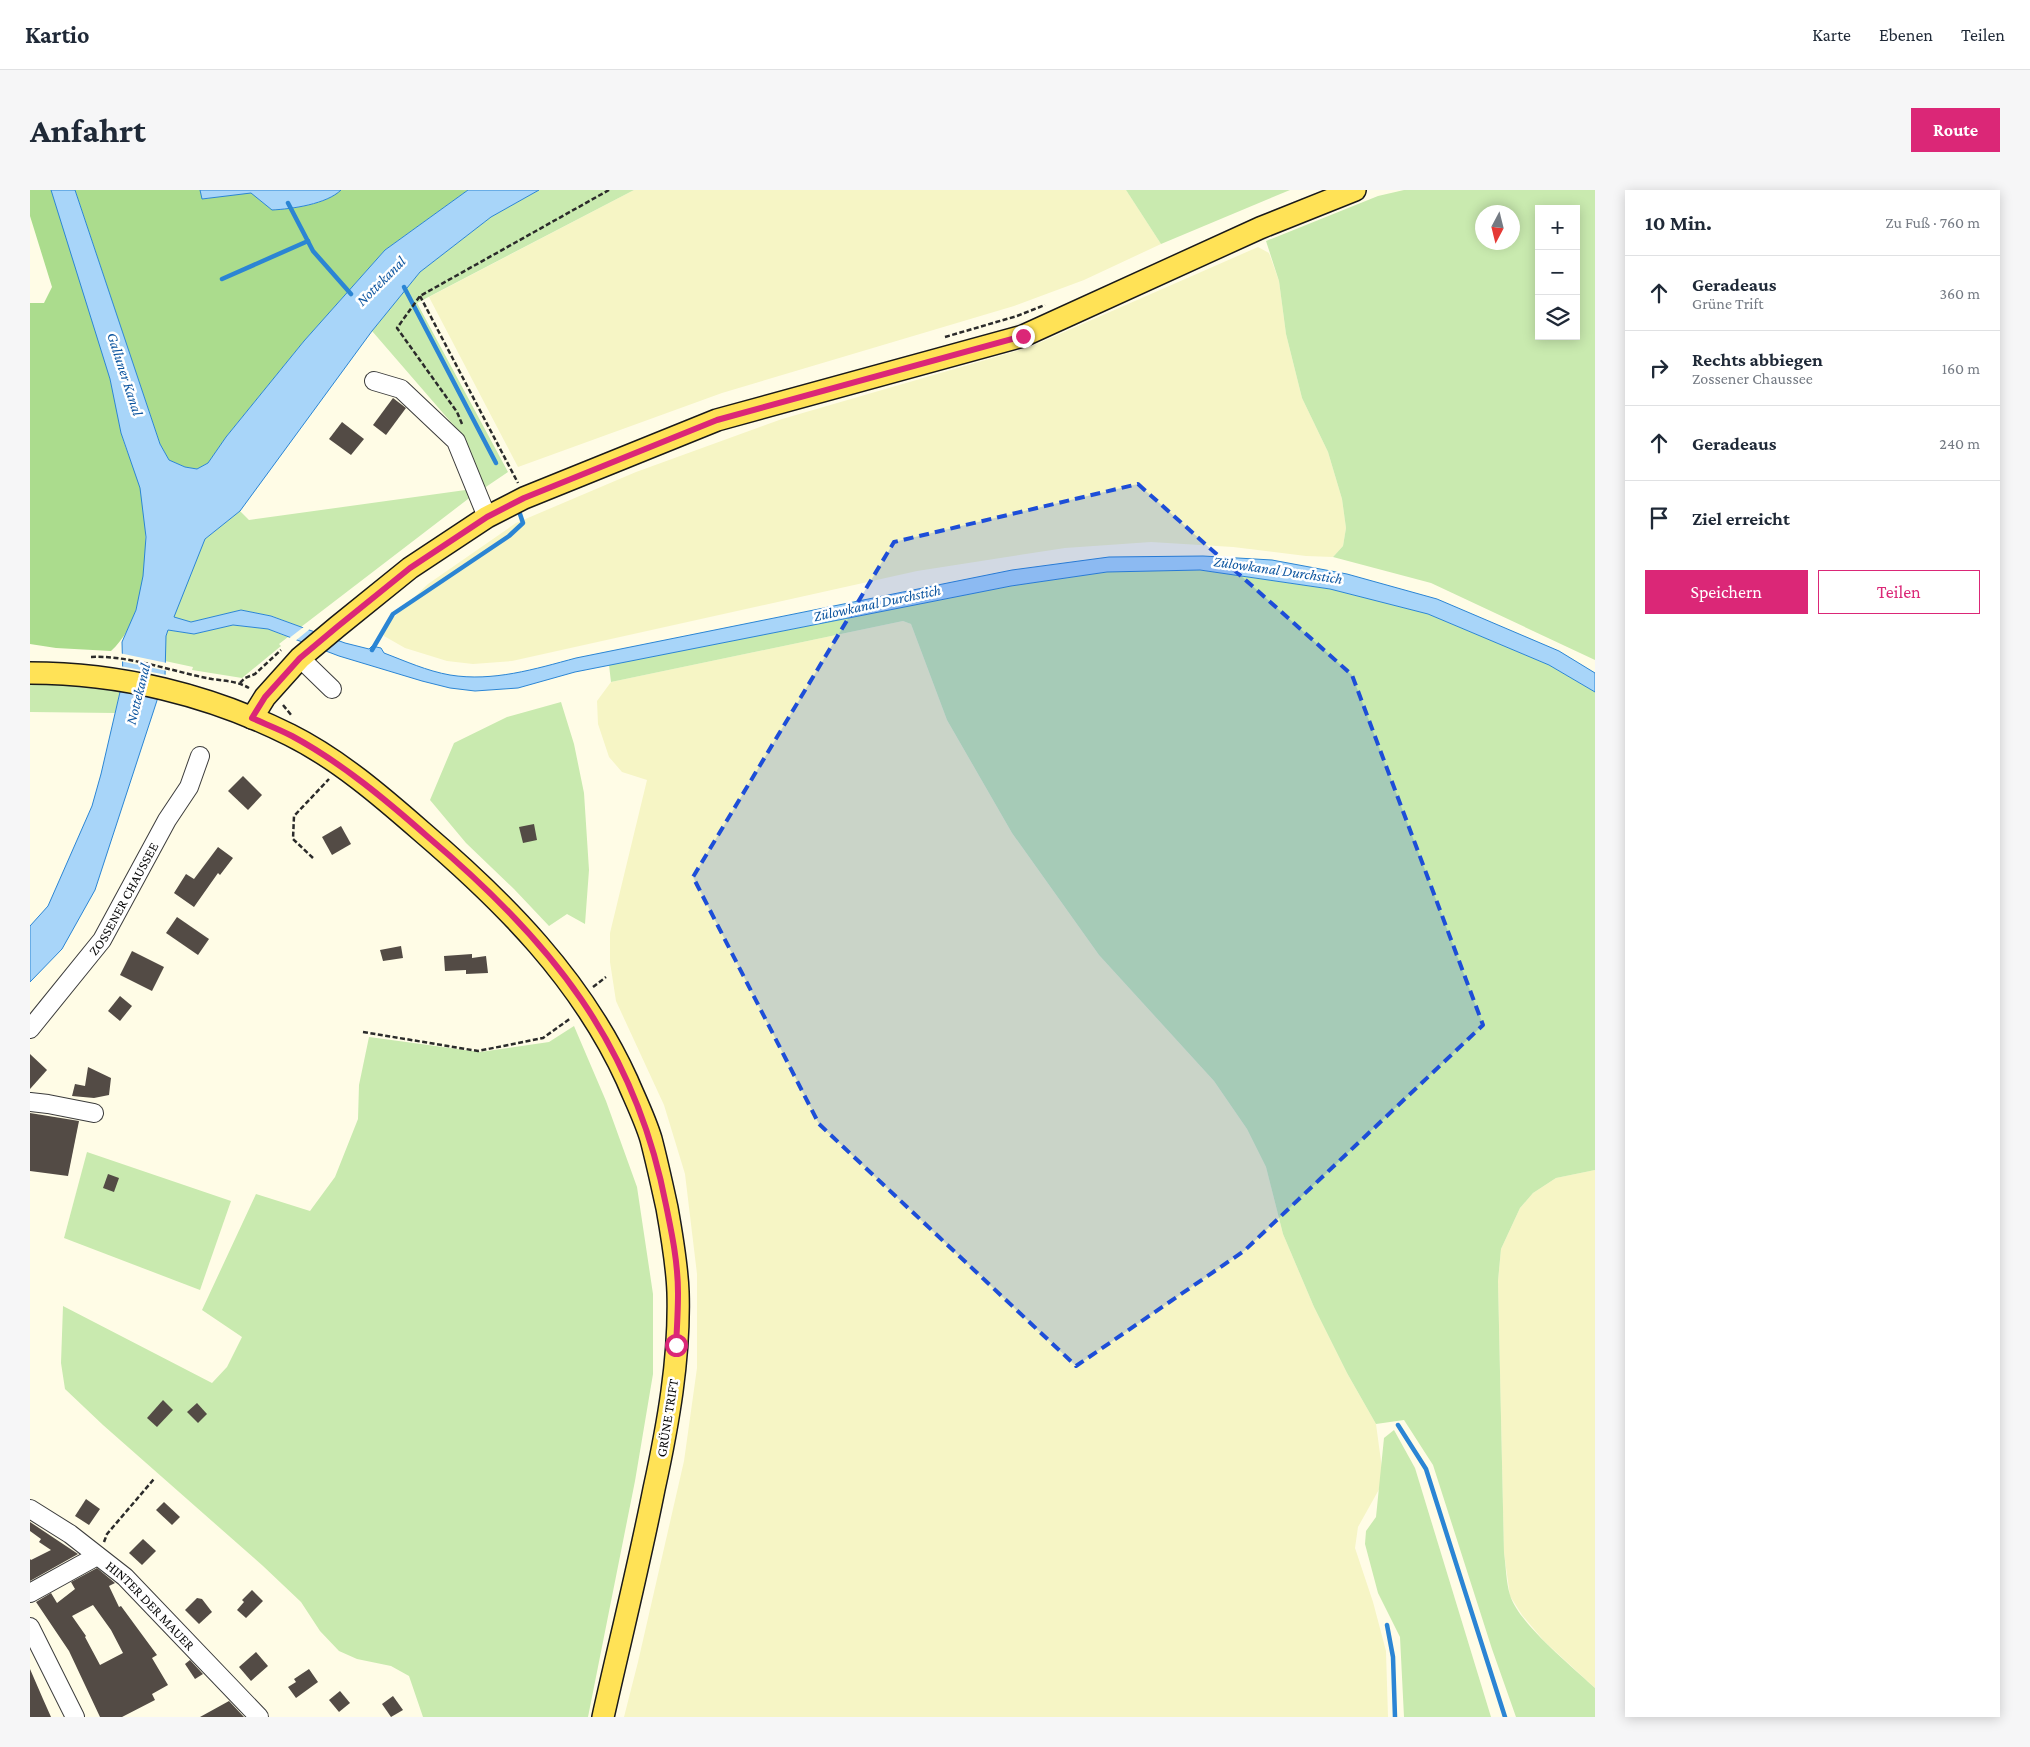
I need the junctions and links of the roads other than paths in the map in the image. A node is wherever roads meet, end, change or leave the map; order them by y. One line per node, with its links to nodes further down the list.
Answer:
1 (1355, 190): 3 (main road)
2 (374, 382): 3 (street)
3 (487, 517): 4 (main road)
4 (300, 650): 6 (street); 7 (main road)
5 (30, 673): 7 (main road, GRÜNE TRIFT)
6 (332, 689)
7 (252, 718): 18 (main road, GRÜNE TRIFT)
8 (200, 756): 9 (street, ZOSSENER CHAUSSEE)
9 (30, 1030)
10 (30, 1102): 11 (street)
11 (94, 1114)
12 (30, 1509): 13 (street, HINTER DER MAUER)
13 (97, 1556): 14 (street); 17 (street, HINTER DER MAUER)
14 (30, 1593)
15 (30, 1627): 16 (street)
16 (75, 1717)
17 (259, 1717)
18 (602, 1717)

